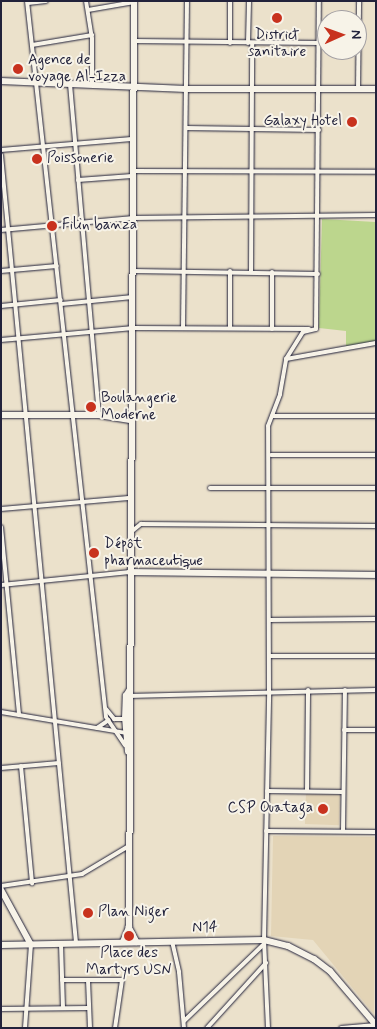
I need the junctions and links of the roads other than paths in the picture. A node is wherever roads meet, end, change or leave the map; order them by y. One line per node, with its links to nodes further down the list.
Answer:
1 (46, 1): 6 (street)
2 (86, 1): 8 (street)
3 (187, 1): 11 (street)
4 (230, 1): 12 (street)
5 (249, 1): 13 (street)
6 (28, 2): 15 (street)
7 (134, 2): 8 (street); 10 (main road)
8 (88, 10): 9 (street)
9 (92, 35): 15 (street); 21 (street)
10 (134, 41): 11 (street); 22 (main road)
11 (186, 42): 12 (street); 23 (street)
12 (230, 43): 13 (street)
13 (250, 43): 14 (street); 24 (street)
14 (317, 43)
15 (32, 45): 19 (street)
16 (319, 60): 25 (street)
17 (358, 60): 26 (street)
18 (1, 81): 19 (main road)
19 (36, 83): 20 (main road); 33 (street)
20 (70, 84): 21 (main road); 32 (street)
21 (92, 85): 22 (main road)
22 (134, 87): 23 (main road); 31 (main road)
23 (186, 89): 24 (main road); 28 (street)
24 (251, 89): 25 (main road); 29 (street)
25 (319, 89): 26 (main road); 30 (street)
26 (358, 89): 27 (main road)
27 (376, 89)
28 (186, 128): 29 (street); 36 (street)
29 (251, 129): 30 (street); 37 (street)
30 (319, 130): 38 (street)
31 (132, 138): 32 (street); 40 (main road)
32 (74, 144): 33 (street); 41 (street)
33 (44, 146): 34 (street); 48 (street)
34 (1, 150)
35 (1, 155): 50 (street)
36 (185, 171): 37 (street); 40 (street); 45 (street)
37 (250, 172): 38 (street); 46 (street)
38 (317, 172): 39 (street); 43 (street)
39 (376, 172)
40 (132, 174): 41 (street); 44 (main road)
41 (78, 180): 47 (street)
42 (376, 215): 43 (street)
43 (318, 217): 46 (street); 59 (street)
44 (133, 218): 45 (street); 47 (street); 54 (main road)
45 (184, 218): 46 (street); 57 (street)
46 (250, 218): 56 (street)
47 (82, 223): 48 (street); 61 (street)
48 (53, 226): 50 (street); 51 (street)
49 (1, 230): 50 (street)
50 (9, 230): 52 (street)
51 (57, 266): 52 (street); 62 (street)
52 (12, 270): 53 (street); 63 (street)
53 (1, 271)
54 (133, 271): 57 (street); 60 (main road)
55 (230, 271): 56 (street); 57 (street); 67 (street)
56 (250, 271): 58 (street)
57 (184, 272): 66 (street)
58 (272, 272): 59 (street); 68 (street)
59 (318, 274): 69 (street)
60 (133, 297): 61 (street); 65 (main road)
61 (89, 301): 62 (street); 70 (street)
62 (61, 302): 63 (street); 71 (street)
63 (15, 305): 64 (street); 72 (street)
64 (1, 306)
65 (132, 328): 66 (street); 70 (street); 82 (main road)
66 (183, 328): 67 (street)
67 (230, 328): 68 (street)
68 (272, 329): 69 (street)
69 (316, 329): 75 (street)
70 (92, 331): 71 (street); 76 (street)
71 (65, 333): 72 (street); 81 (street)
72 (19, 338): 73 (street); 78 (street)
73 (1, 340)
74 (376, 343): 75 (street)
75 (286, 359): 79 (street)
76 (98, 414): 81 (main road); 82 (main road)
77 (1, 415): 78 (main road)
78 (26, 416): 81 (main road); 90 (street)
79 (272, 416): 80 (street); 83 (street)
80 (376, 416)
81 (74, 417): 89 (street)
82 (130, 420): 88 (main road)
83 (271, 455): 84 (street); 86 (street)
84 (376, 455)
85 (210, 488): 86 (street)
86 (269, 488): 87 (street); 92 (street)
87 (376, 488)
88 (129, 498): 89 (street); 95 (main road)
89 (84, 504): 90 (street); 99 (street)
90 (34, 508): 91 (street); 100 (street)
91 (1, 510)
92 (269, 524): 93 (street); 95 (street); 97 (street)
93 (376, 526)
94 (1, 527): 101 (street)
95 (129, 533): 96 (main road)
96 (130, 572): 97 (main road); 99 (street); 110 (main road)
97 (268, 574): 98 (main road); 103 (street)
98 (376, 575)
99 (92, 576): 100 (street); 111 (street)
100 (41, 581): 101 (street); 117 (street)
101 (4, 584): 113 (street)
102 (376, 619): 103 (street)
103 (269, 620): 104 (street)
104 (269, 656): 105 (street); 109 (street)
105 (376, 656)
106 (308, 690): 107 (street); 109 (street); 128 (street)
107 (345, 690): 108 (street); 120 (street)
108 (376, 690)
109 (269, 692): 110 (street); 127 (street)
110 (129, 694): 115 (main road)
111 (106, 709): 114 (street); 116 (street)
112 (1, 712): 113 (street)
113 (19, 715): 117 (street)
114 (114, 718): 115 (street); 116 (street)
115 (128, 719): 122 (main road)
116 (106, 720): 118 (street); 119 (street)
117 (56, 721): 118 (street); 124 (street)
118 (96, 728): 119 (street)
119 (115, 730): 122 (street); 123 (street)
120 (344, 730): 121 (street); 129 (street)
121 (376, 730)
122 (128, 733): 123 (main road)
123 (127, 749): 133 (main road)
124 (59, 763): 125 (street); 134 (street)
125 (21, 766): 126 (street); 135 (street)
126 (1, 768)
127 (267, 791): 128 (street); 131 (street)
128 (307, 791): 129 (street)
129 (343, 792): 130 (street)
130 (343, 830): 131 (street); 132 (street)
131 (266, 831): 141 (street)
132 (376, 832)
133 (129, 846): 134 (street); 137 (main road)
134 (69, 878): 135 (street); 142 (street)
135 (32, 883): 136 (street)
136 (1, 887): 143 (main road)
137 (129, 927): 139 (main road); 140 (main road)
138 (172, 941): 140 (main road, N14); 141 (main road, N14); 153 (street)
139 (123, 942): 140 (main road, N14); 142 (main road, N14)
140 (137, 942)
141 (264, 942): 146 (street); 153 (street); 154 (main road, N14)
142 (76, 943): 144 (main road, N14)
143 (31, 944): 144 (main road, N14); 145 (main road, N14); 152 (street)
144 (61, 944): 147 (street)
145 (1, 945)
146 (266, 963): 159 (street); 160 (street)
147 (62, 980): 148 (street); 149 (street)
148 (88, 980): 150 (street); 157 (street)
149 (63, 1008): 150 (street); 152 (street)
150 (89, 1008): 156 (street)
151 (1, 1009): 152 (street)
152 (26, 1009): 155 (street)
153 (184, 1021): 158 (street)
154 (376, 1025): 161 (street)
155 (25, 1028)
156 (90, 1028)
157 (115, 1028)
158 (184, 1028)
159 (207, 1028)
160 (268, 1028)
161 (341, 1028)

